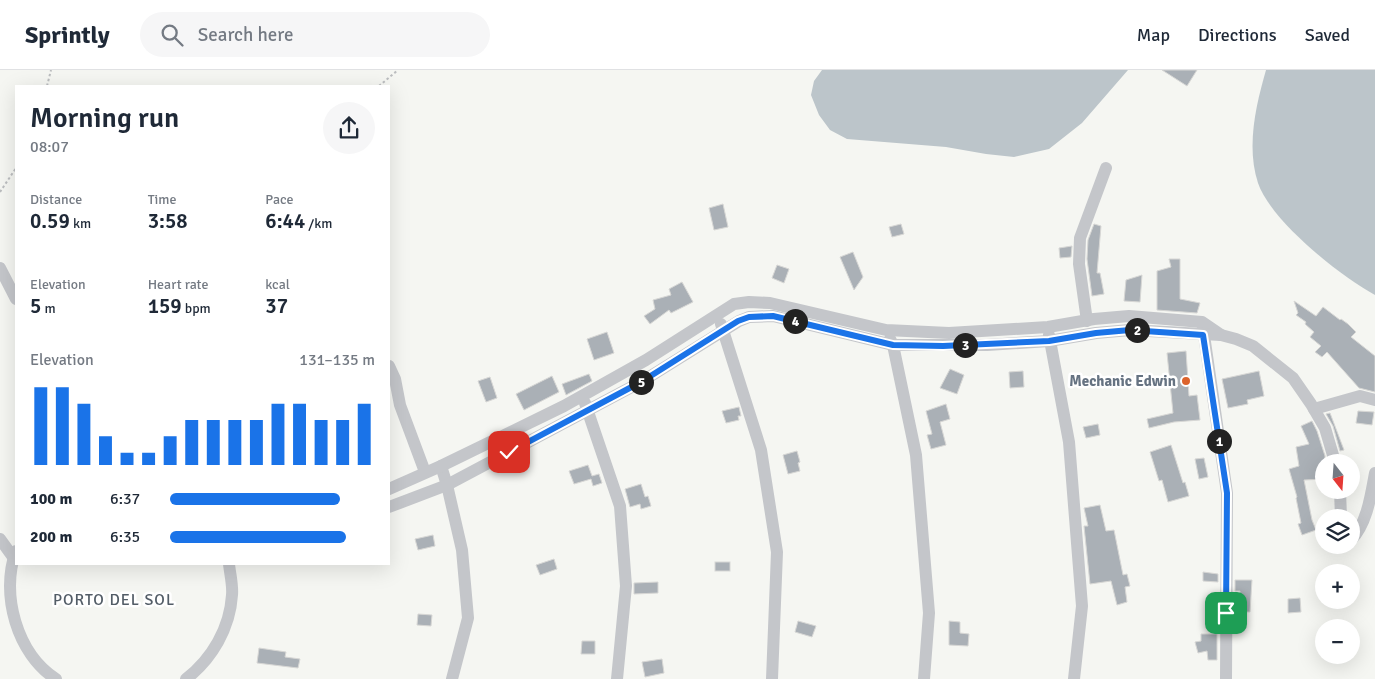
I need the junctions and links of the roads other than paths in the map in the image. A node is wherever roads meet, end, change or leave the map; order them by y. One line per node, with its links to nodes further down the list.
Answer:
1 (1106, 168): 5 (street)
2 (0, 268): 3 (street)
3 (13, 284)
4 (720, 314): 8 (street); 9 (street); 13 (street)
5 (1087, 320): 6 (street); 7 (street)
6 (1048, 327): 8 (street); 10 (street)
7 (1203, 329): 10 (street); 15 (street); 37 (street)
8 (886, 330): 11 (street)
9 (722, 332): 11 (street); 16 (street); 34 (street)
10 (1049, 341): 11 (street); 36 (street)
11 (893, 345): 35 (street)
12 (390, 368): 19 (street)
13 (581, 396): 16 (street); 18 (street)
14 (1375, 400): 15 (street)
15 (1314, 408): 17 (street)
16 (588, 409): 21 (street); 33 (street)
17 (1333, 454)
18 (441, 466): 19 (street); 21 (street)
19 (425, 472): 22 (street)
20 (1375, 473): 24 (street)
21 (448, 484): 23 (street); 32 (street)
22 (390, 489)
23 (390, 507)
24 (1360, 525)
25 (0, 539): 26 (street)
26 (15, 554): 28 (street)
27 (230, 565): 31 (street)
28 (4, 603): 29 (street)
29 (6, 621): 30 (street)
30 (56, 679)
31 (186, 679)
32 (452, 679)
33 (617, 679)
34 (772, 679)
35 (924, 679)
36 (1074, 679)
37 (1226, 679)

